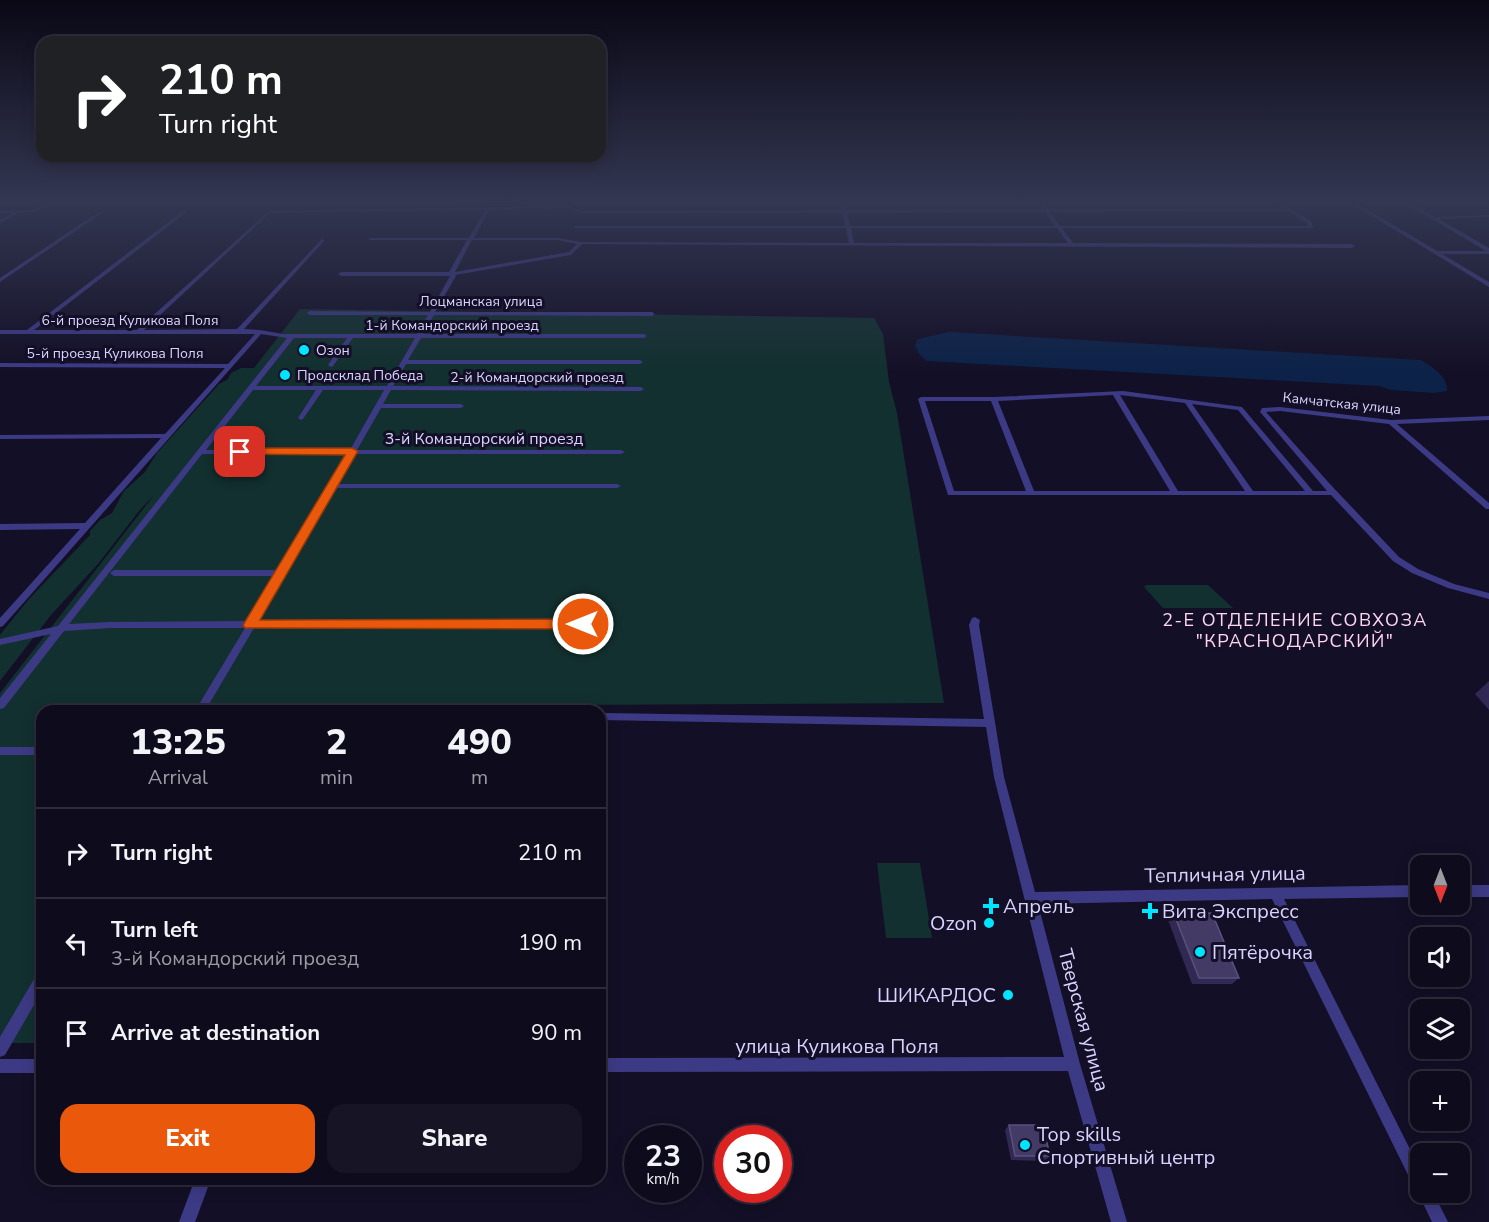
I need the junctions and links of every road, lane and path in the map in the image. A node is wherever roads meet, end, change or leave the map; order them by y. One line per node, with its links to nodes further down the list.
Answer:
1 (31, 259): 10 (street)
2 (123, 259): 16 (street)
3 (218, 259): 17 (street)
4 (305, 259): 18 (street)
5 (459, 259): 9 (street)
6 (536, 259): 9 (street)
7 (1446, 259): 11 (street)
8 (341, 274): 9 (street)
9 (450, 274): 13 (street)
10 (0, 280)
11 (1489, 285)
12 (310, 313): 13 (street, Лоцманская улица)
13 (432, 313): 14 (street, Лоцманская улица); 23 (street)
14 (652, 314)
15 (0, 332): 16 (street, 6-й проезд Куликова Поля)
16 (28, 332): 17 (street, 6-й проезд Куликова Поля)
17 (138, 332): 18 (street, 6-й проезд Куликова Поля)
18 (239, 332): 19 (street, 6-й проезд Куликова Поля)
19 (260, 332): 20 (street, 1-й Командорский проезд); 28 (street)
20 (292, 336): 22 (street, 1-й Командорский проезд); 29 (street)
21 (645, 336): 23 (street, 1-й Командорский проезд)
22 (351, 337): 23 (street, 1-й Командорский проезд); 27 (street)
23 (418, 337): 24 (street)
24 (404, 362): 25 (street, 2-й Командорский проезд); 30 (street)
25 (640, 362)
26 (0, 365): 28 (street, 5-й проезд Куликова Поля)
27 (331, 365)
28 (230, 366): 42 (street)
29 (252, 388): 31 (street, 2-й Командорский проезд); 44 (street)
30 (388, 388): 31 (street, 2-й Командорский проезд); 32 (street, 2-й Командорский проезд); 36 (street)
31 (320, 389): 38 (street)
32 (641, 389)
33 (1115, 393): 34 (street); 35 (street); 48 (street)
34 (994, 399): 51 (street); 51 (street)
35 (1187, 401): 49 (street); 50 (street)
36 (378, 406): 37 (street); 43 (street)
37 (461, 406)
38 (301, 418)
39 (1487, 419): 40 (street, Камчатская улица)
40 (1391, 422): 52 (street, Камчатская улица); 53 (street)
41 (0, 436): 42 (street)
42 (167, 436): 54 (street)
43 (352, 451): 44 (street, 3-й Командорский проезд); 45 (street, 3-й Командорский проезд); 46 (street)
44 (202, 452): 63 (street)
45 (621, 452)
46 (332, 486): 47 (street); 57 (street)
47 (617, 486)
48 (1175, 492): 49 (street); 51 (street)
49 (1250, 492): 50 (street)
50 (1310, 492): 52 (street)
51 (1031, 493)
52 (1335, 493): 58 (street)
53 (1489, 507)
54 (88, 526): 55 (street); 60 (street)
55 (0, 527)
56 (114, 573): 57 (street)
57 (281, 573): 62 (street)
58 (1489, 596)
59 (975, 620): 68 (street, Тверская улица)
60 (0, 624)
61 (583, 624): 62 (street)
62 (250, 625): 63 (street); 66 (street)
63 (62, 628): 64 (street); 65 (street)
64 (0, 642)
65 (0, 705)
66 (203, 705)
67 (606, 717): 68 (street)
68 (990, 723): 75 (street, Тверская улица)
69 (0, 751): 70 (street)
70 (36, 751)
71 (1410, 891): 74 (street, Тепличная улица)
72 (1470, 891): 73 (street)
73 (1489, 891)
74 (1275, 893): 75 (street, Тепличная улица); 82 (street)
75 (1030, 898): 78 (street, Тверская улица)
76 (36, 989): 77 (street)
77 (0, 1050)
78 (1073, 1064): 79 (street, улица Куликова Поля); 86 (street, Тверская улица)
79 (606, 1065)
80 (0, 1066): 81 (street)
81 (36, 1066)
82 (1410, 1164)
83 (201, 1185): 85 (street)
84 (1430, 1203): 87 (street)
85 (187, 1222)
86 (1119, 1222)
87 (1440, 1222)

